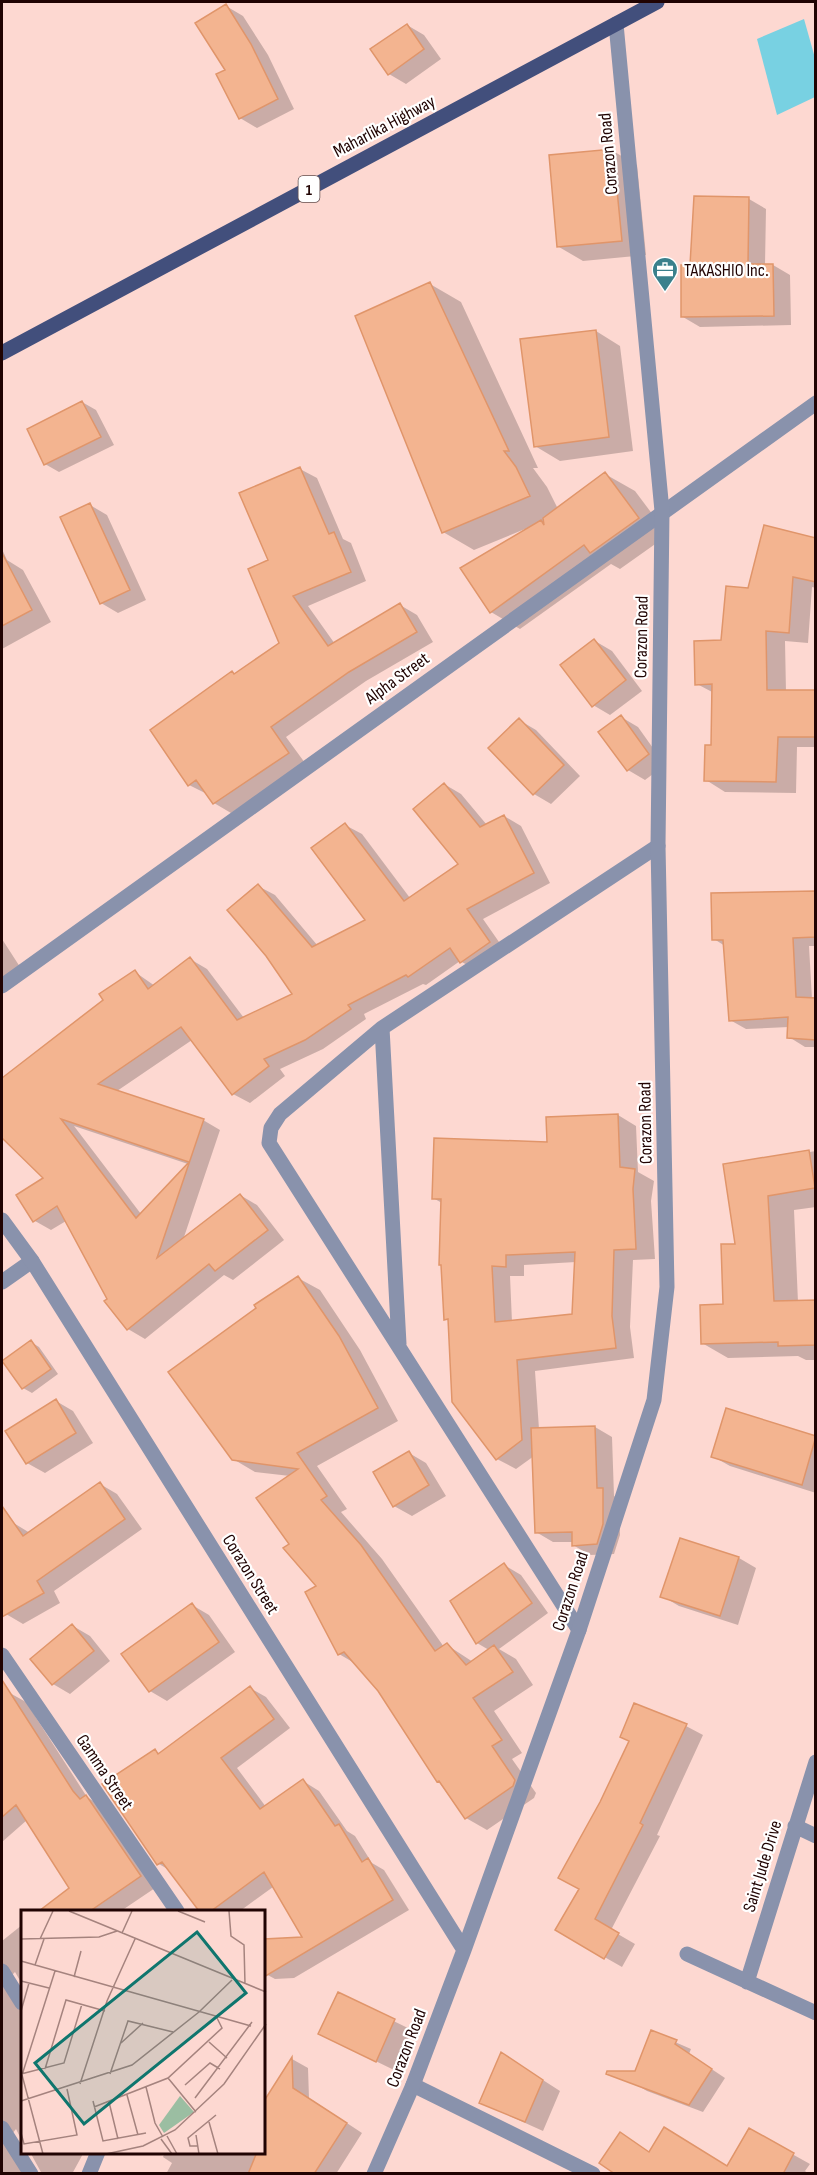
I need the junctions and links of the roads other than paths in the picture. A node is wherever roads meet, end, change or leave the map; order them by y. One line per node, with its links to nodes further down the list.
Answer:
1 (657, 2): 2 (main road, Maharlika Highway / 1)
2 (615, 24): 3 (main road, Maharlika Highway / 1); 5 (street, Corazon Road)
3 (2, 353)
4 (816, 403): 5 (street, Alpha Street)
5 (662, 511): 6 (street, Corazon Road); 7 (street, Alpha Street)
6 (658, 846): 8 (street); 13 (street, Corazon Road)
7 (2, 986)
8 (382, 1028): 12 (street); 12 (street)
9 (2, 1220): 10 (street, Corazon Street)
10 (32, 1261): 11 (street); 19 (street, Corazon Street)
11 (2, 1282)
12 (399, 1347): 13 (street)
13 (579, 1630): 19 (street, Corazon Road)
14 (2, 1655): 18 (street, Gamma Street)
15 (816, 1762): 16 (street, Saint Jude Drive)
16 (795, 1826): 17 (street); 22 (street, Saint Jude Drive)
17 (816, 1836)
18 (176, 1910)
19 (464, 1950): 25 (street, Corazon Road)
20 (687, 1954): 22 (street)
21 (2, 1971): 23 (street)
22 (747, 1982): 24 (street)
23 (21, 2002)
24 (816, 2013)
25 (413, 2085): 30 (street, Corazon Road); 31 (street)
26 (2, 2128): 28 (street)
27 (97, 2154): 29 (street)
28 (31, 2174)
29 (89, 2174)
30 (374, 2174)
31 (593, 2174)

